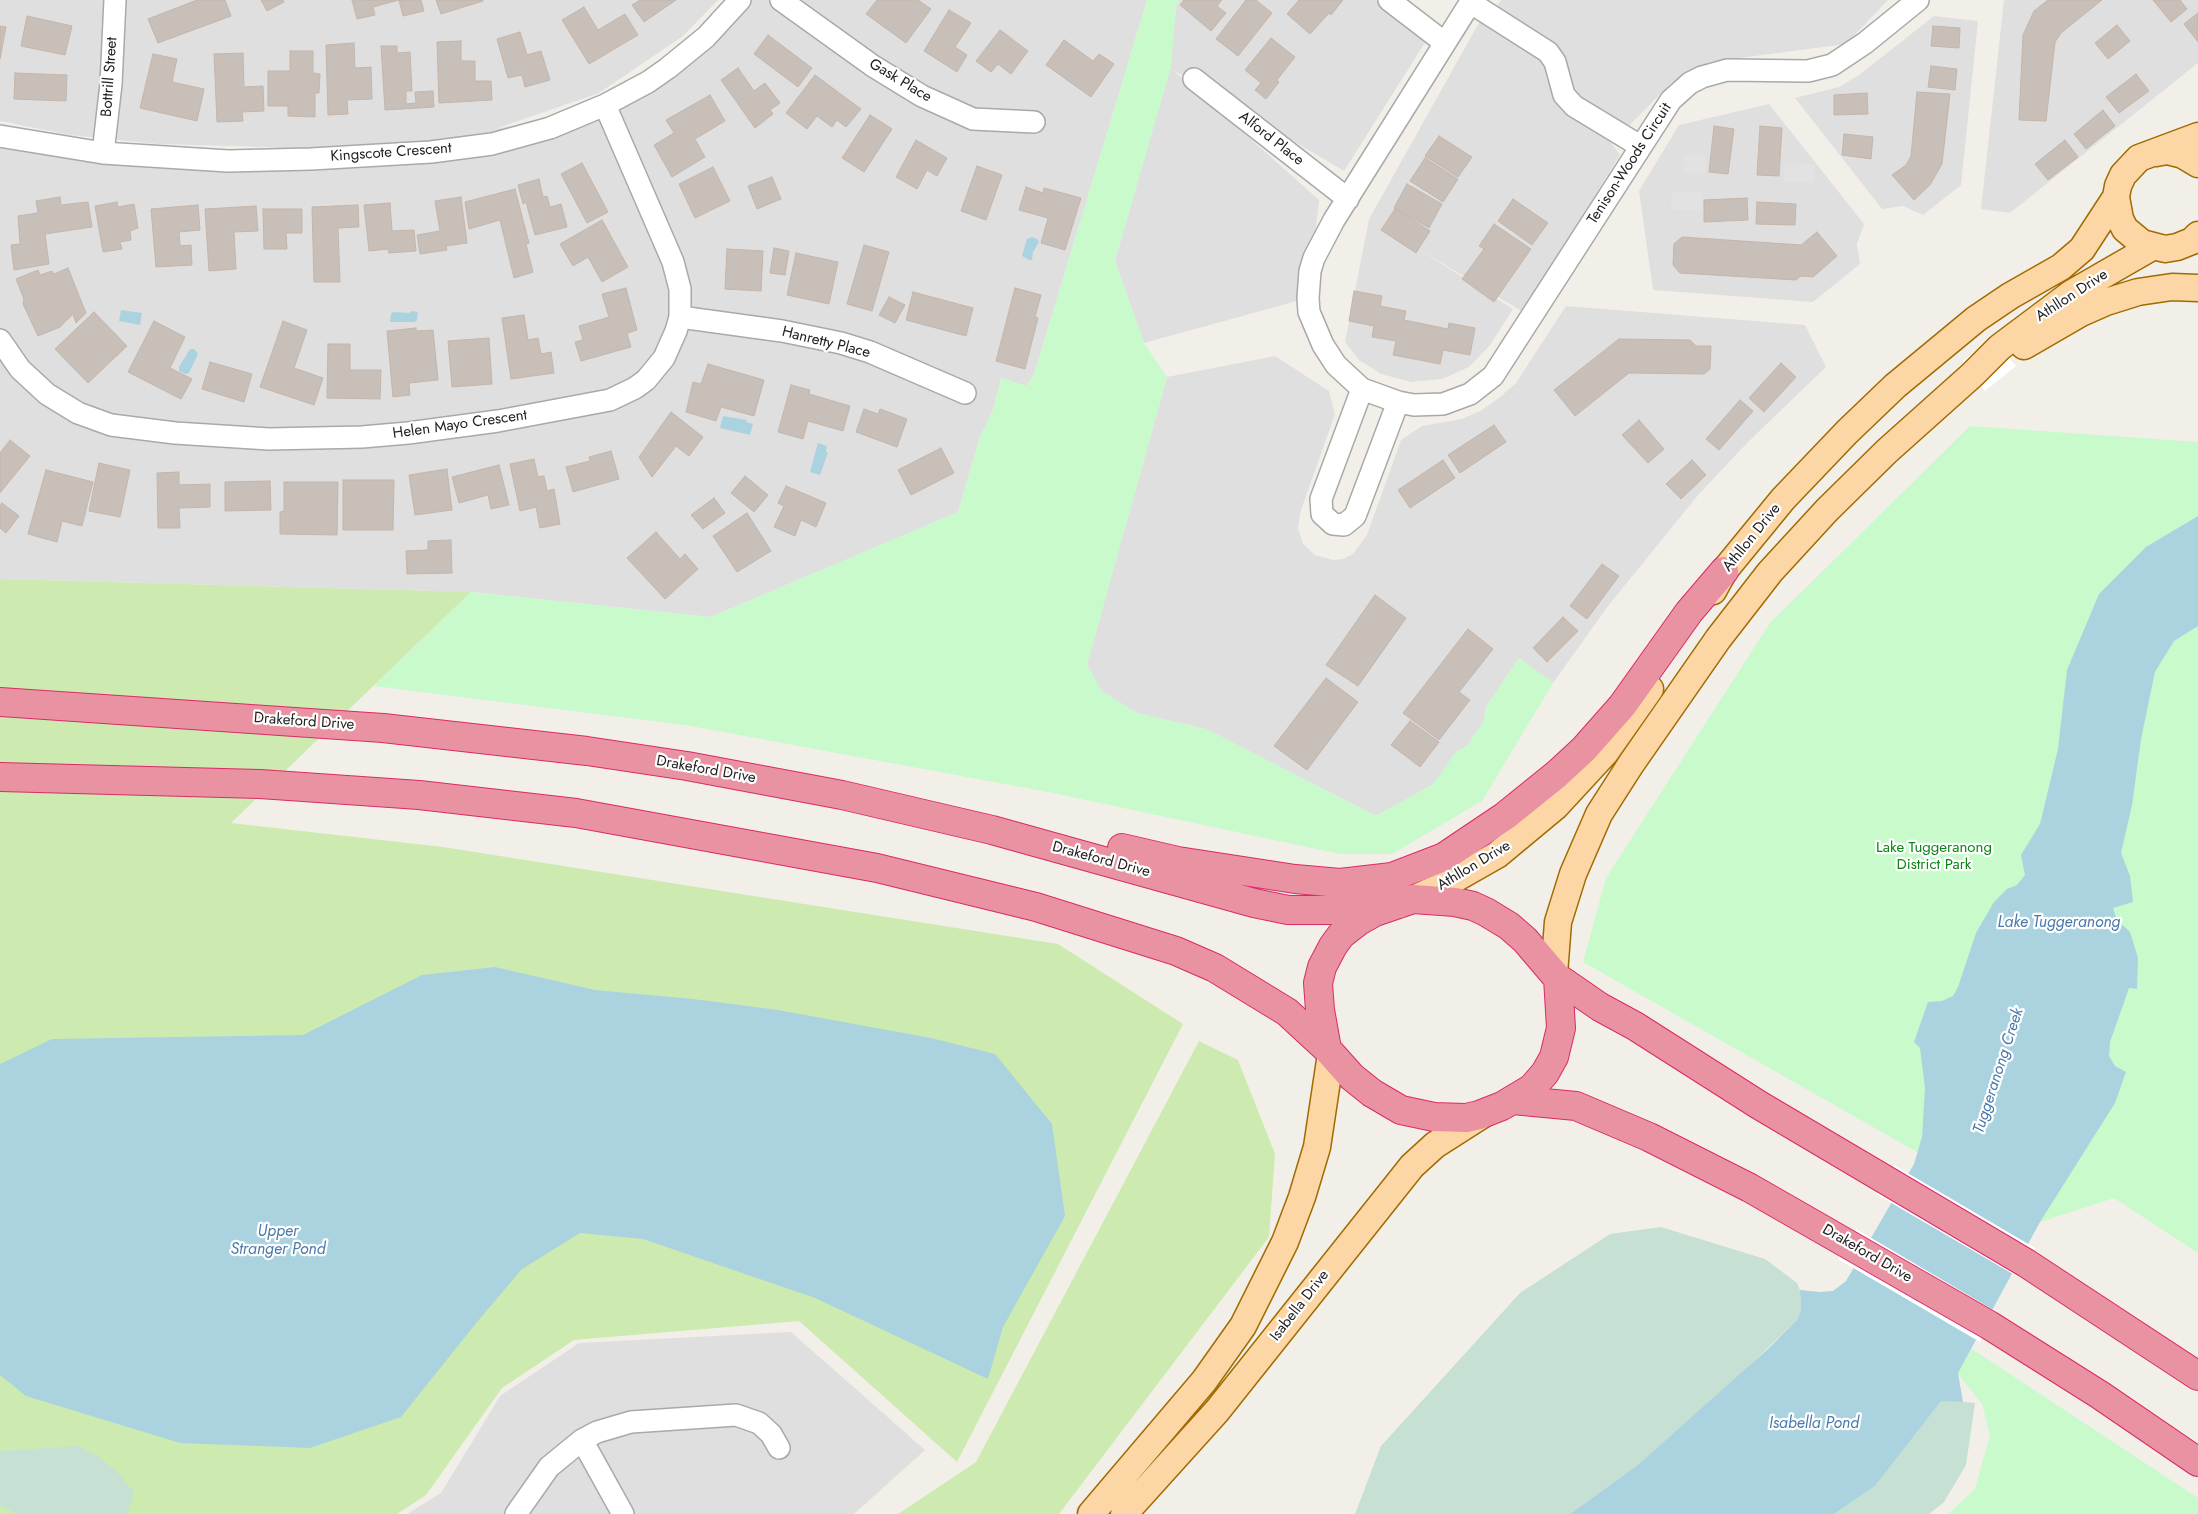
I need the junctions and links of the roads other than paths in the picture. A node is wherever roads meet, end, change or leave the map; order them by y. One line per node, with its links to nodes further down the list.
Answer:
1 (115, 0): 14 (street, Bottrill Street)
2 (740, 0): 9 (street, Kingscote Crescent)
3 (781, 0): 10 (street, Gask Place)
4 (1389, 0): 7 (street)
5 (1918, 0): 13 (street, Tenison-Woods Circuit)
6 (1472, 1): 7 (street, Tenison-Woods Circuit); 13 (street)
7 (1445, 43): 18 (street, Tenison-Woods Circuit)
8 (1194, 78): 18 (street, Alford Place)
9 (605, 104): 14 (street, Kingscote Crescent); 21 (street, Helen Mayo Crescent)
10 (1034, 122)
11 (0, 136): 14 (street, Kingscote Crescent)
12 (2198, 136): 15 (main road, Athllon Drive)
13 (1640, 146): 26 (street, Tenison-Woods Circuit)
14 (103, 153)
15 (2150, 153): 16 (main road); 17 (main road, Athllon Drive)
16 (2198, 164)
17 (2116, 197): 19 (main road, Athllon Drive); 27 (main road, Athllon Drive)
18 (1348, 199): 24 (street, Tenison-Woods Circuit)
19 (2181, 246): 23 (main road, Athllon Drive)
20 (2198, 288): 23 (main road)
21 (680, 317): 22 (street, Helen Mayo Crescent); 25 (street, Hanretty Place)
22 (0, 340)
23 (2003, 351): 32 (main road, Athllon Drive)
24 (1362, 389): 26 (street, Tenison-Woods Circuit); 26 (street)
25 (965, 393)
26 (1398, 402)
27 (1724, 571): 30 (highway); 31 (main road, Athllon Drive)
28 (0, 702): 30 (highway, Drakeford Drive)
29 (0, 777): 33 (highway)
30 (992, 830): 31 (highway, Drakeford Drive)
31 (1406, 901): 32 (highway); 33 (highway)
32 (1556, 976): 34 (highway); 36 (highway)
33 (1329, 1051): 35 (highway); 42 (main road)
34 (1513, 1100): 35 (highway); 39 (highway, Drakeford Drive)
35 (1488, 1111): 43 (main road, Isabella Drive)
36 (2198, 1376)
37 (582, 1440): 38 (street); 40 (street); 41 (street)
38 (779, 1448)
39 (2198, 1462)
40 (516, 1514)
41 (624, 1514)
42 (1091, 1514)
43 (1124, 1514)

